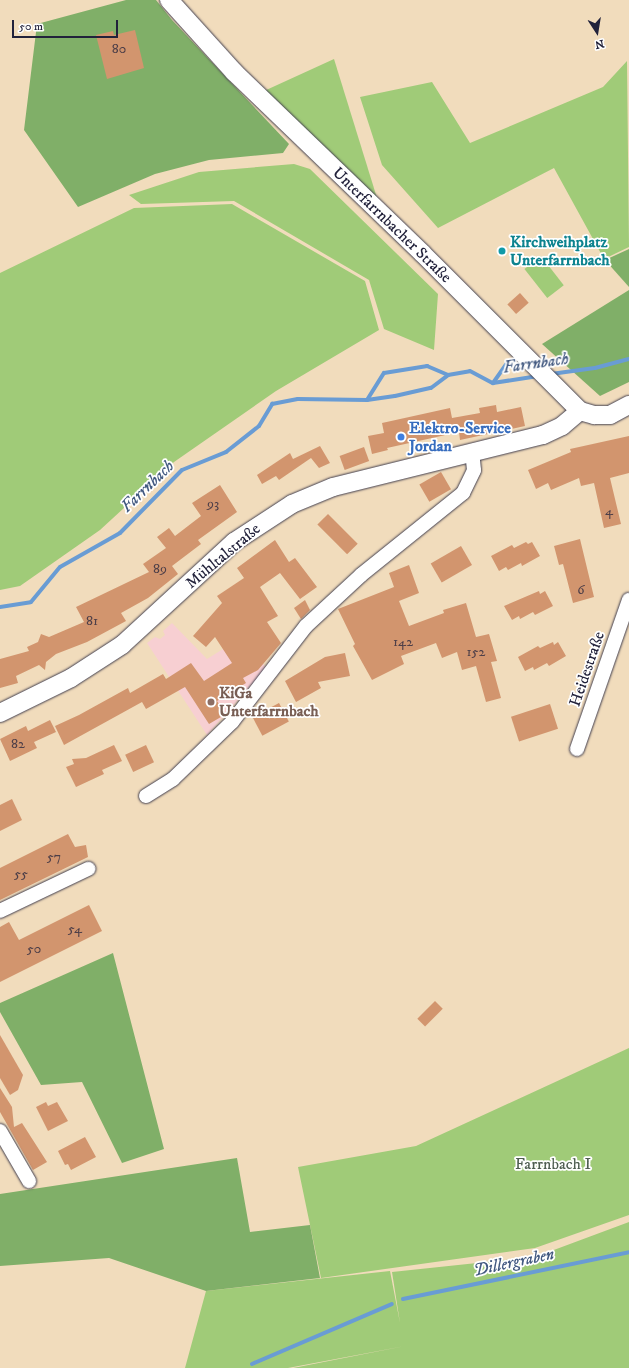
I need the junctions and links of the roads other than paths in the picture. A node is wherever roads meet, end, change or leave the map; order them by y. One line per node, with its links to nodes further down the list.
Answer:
1 (169, 0): 3 (street, Unterfarrnbacher Straße)
2 (629, 405): 3 (street)
3 (580, 411): 4 (street, Mühltalstraße)
4 (472, 452): 6 (street, Mühltalstraße); 8 (street)
5 (629, 600): 7 (street, Heidestraße)
6 (0, 712)
7 (577, 749)
8 (146, 796)
9 (88, 869): 10 (street)
10 (0, 911)
11 (0, 1132): 12 (street)
12 (29, 1181)

